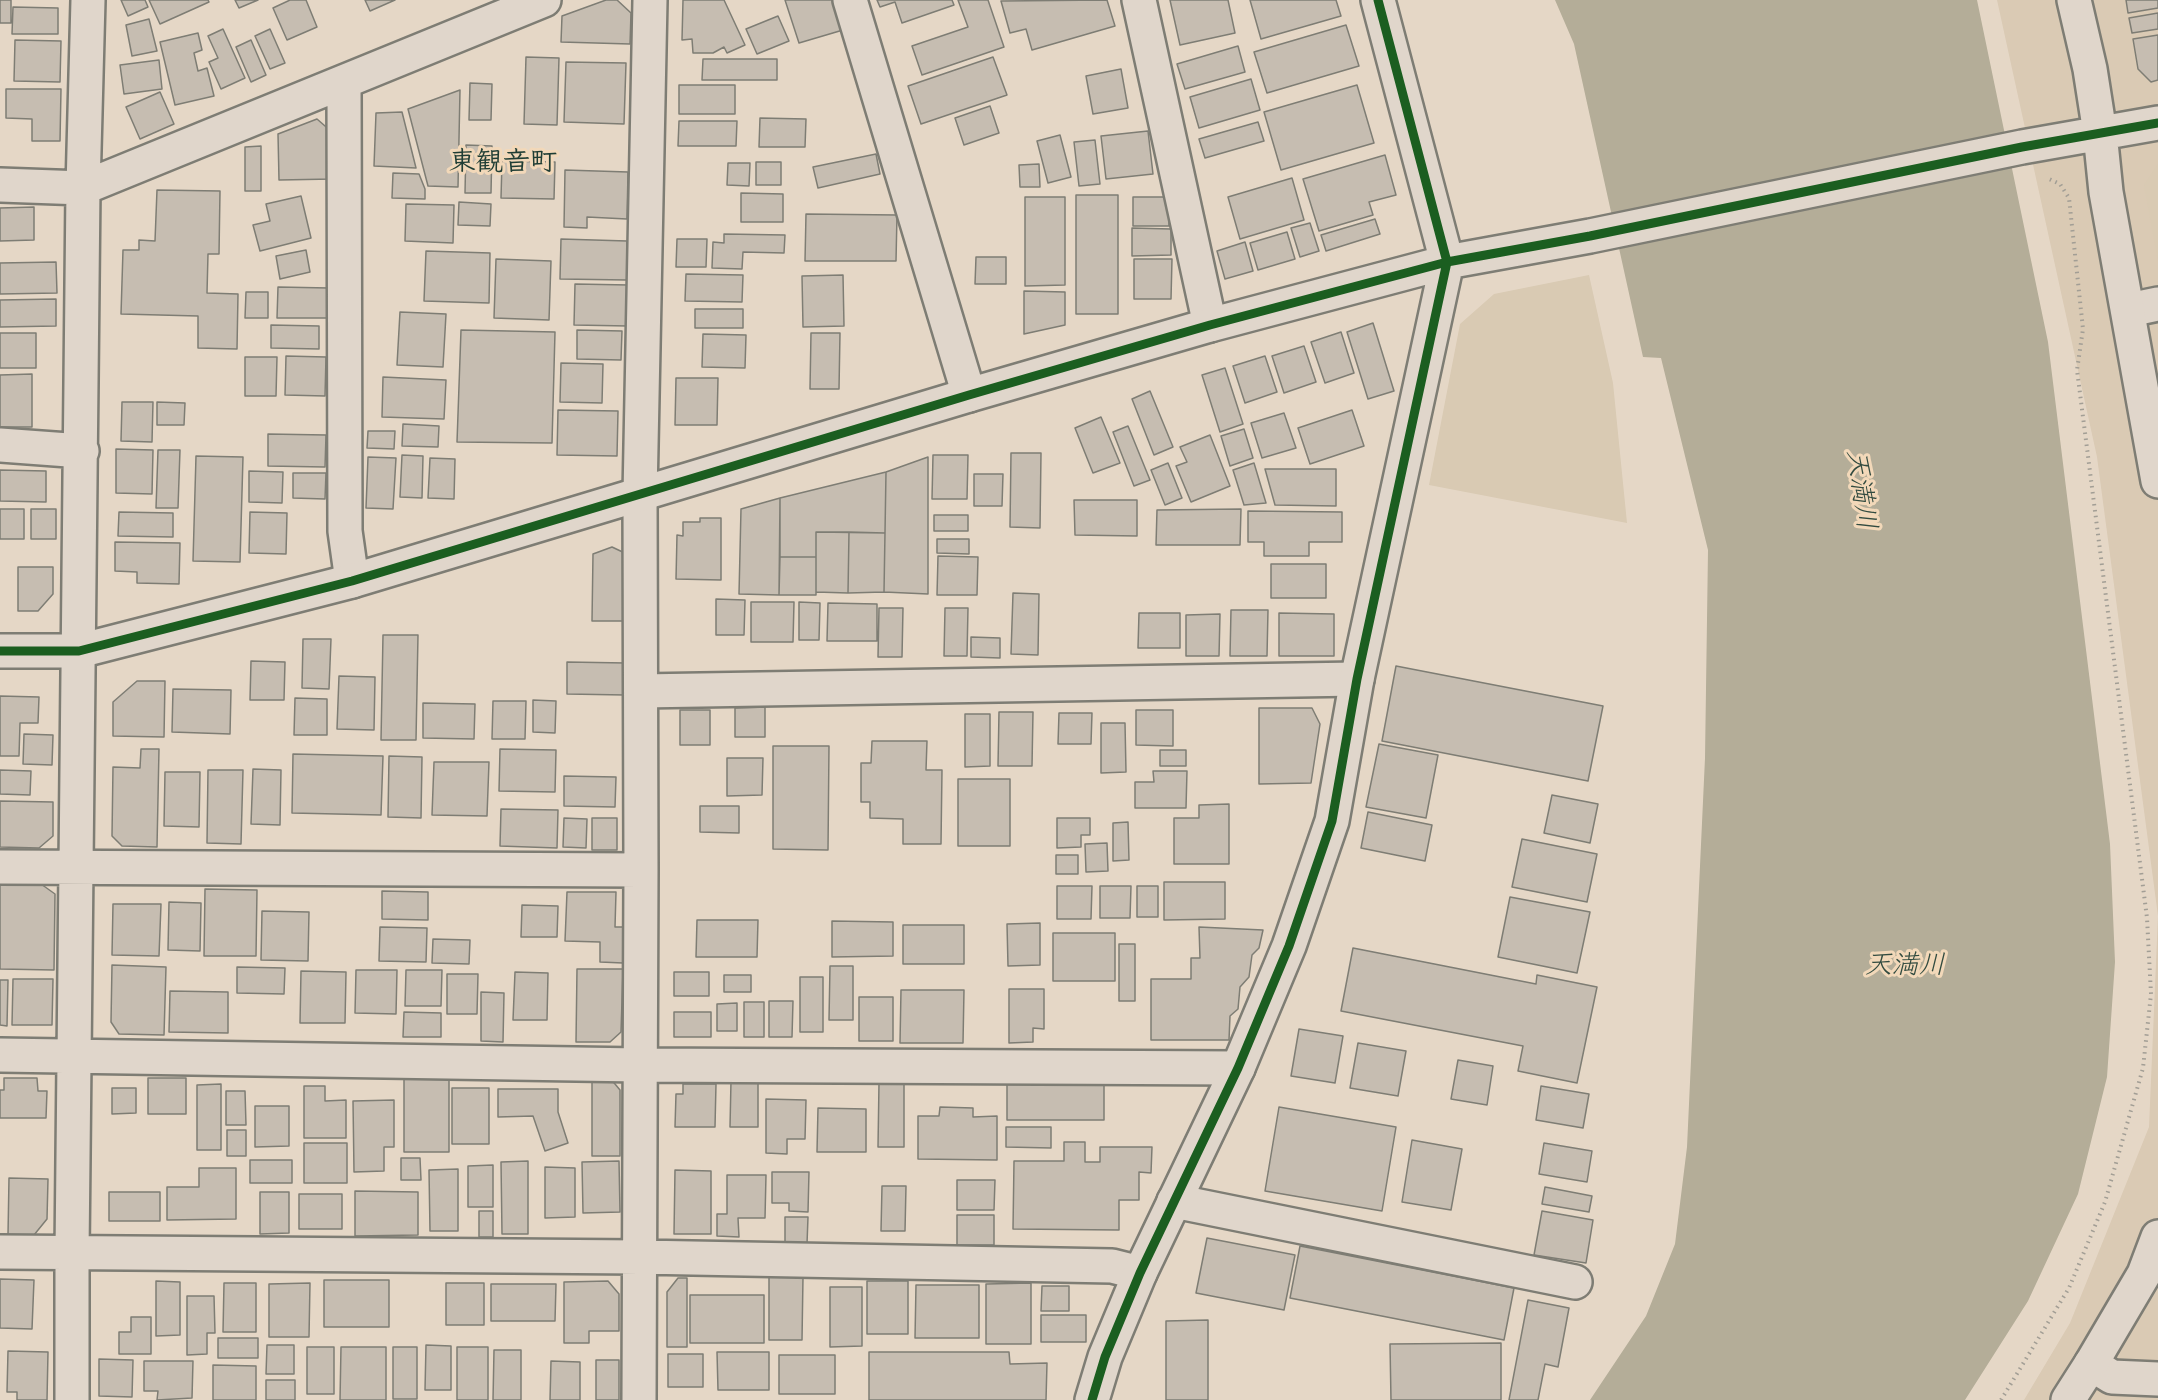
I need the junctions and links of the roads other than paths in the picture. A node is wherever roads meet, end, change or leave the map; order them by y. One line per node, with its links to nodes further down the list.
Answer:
1 (88, 0): 12 (street)
2 (544, 0): 8 (street)
3 (650, 0): 20 (street)
4 (850, 0): 16 (street)
5 (1139, 0): 15 (street)
6 (1378, 0): 13 (street)
7 (2074, 0): 10 (street)
8 (344, 82): 12 (street); 21 (street)
9 (2158, 123): 10 (street)
10 (2100, 133): 13 (street); 14 (street)
11 (0, 185): 12 (street)
12 (83, 188): 18 (street)
13 (1447, 262): 15 (street); 24 (street)
14 (2143, 307): 19 (street)
15 (1210, 325): 16 (street)
16 (969, 395): 20 (street)
17 (0, 445): 18 (street)
18 (82, 452): 23 (street)
19 (2158, 481)
20 (640, 495): 21 (street); 25 (street)
21 (352, 581): 23 (street)
22 (0, 651): 23 (street)
23 (79, 651): 27 (street)
24 (1357, 679): 25 (street); 32 (street)
25 (641, 691): 28 (street)
26 (0, 867): 27 (street)
27 (76, 868): 28 (street); 30 (street)
28 (641, 870): 31 (street)
29 (0, 1055): 30 (street)
30 (75, 1056): 31 (street); 36 (street)
31 (640, 1065): 32 (street); 37 (street)
32 (1238, 1068): 33 (street)
33 (1174, 1201): 38 (street); 39 (street)
34 (2158, 1237): 40 (street)
35 (0, 1252): 36 (street)
36 (72, 1253): 37 (street); 42 (street)
37 (640, 1257): 38 (street); 43 (street)
38 (1140, 1273): 44 (street)
39 (1575, 1282)
40 (2091, 1364): 41 (street); 45 (street)
41 (2158, 1379)
42 (72, 1400)
43 (639, 1400)
44 (1092, 1400)
45 (2068, 1400)

